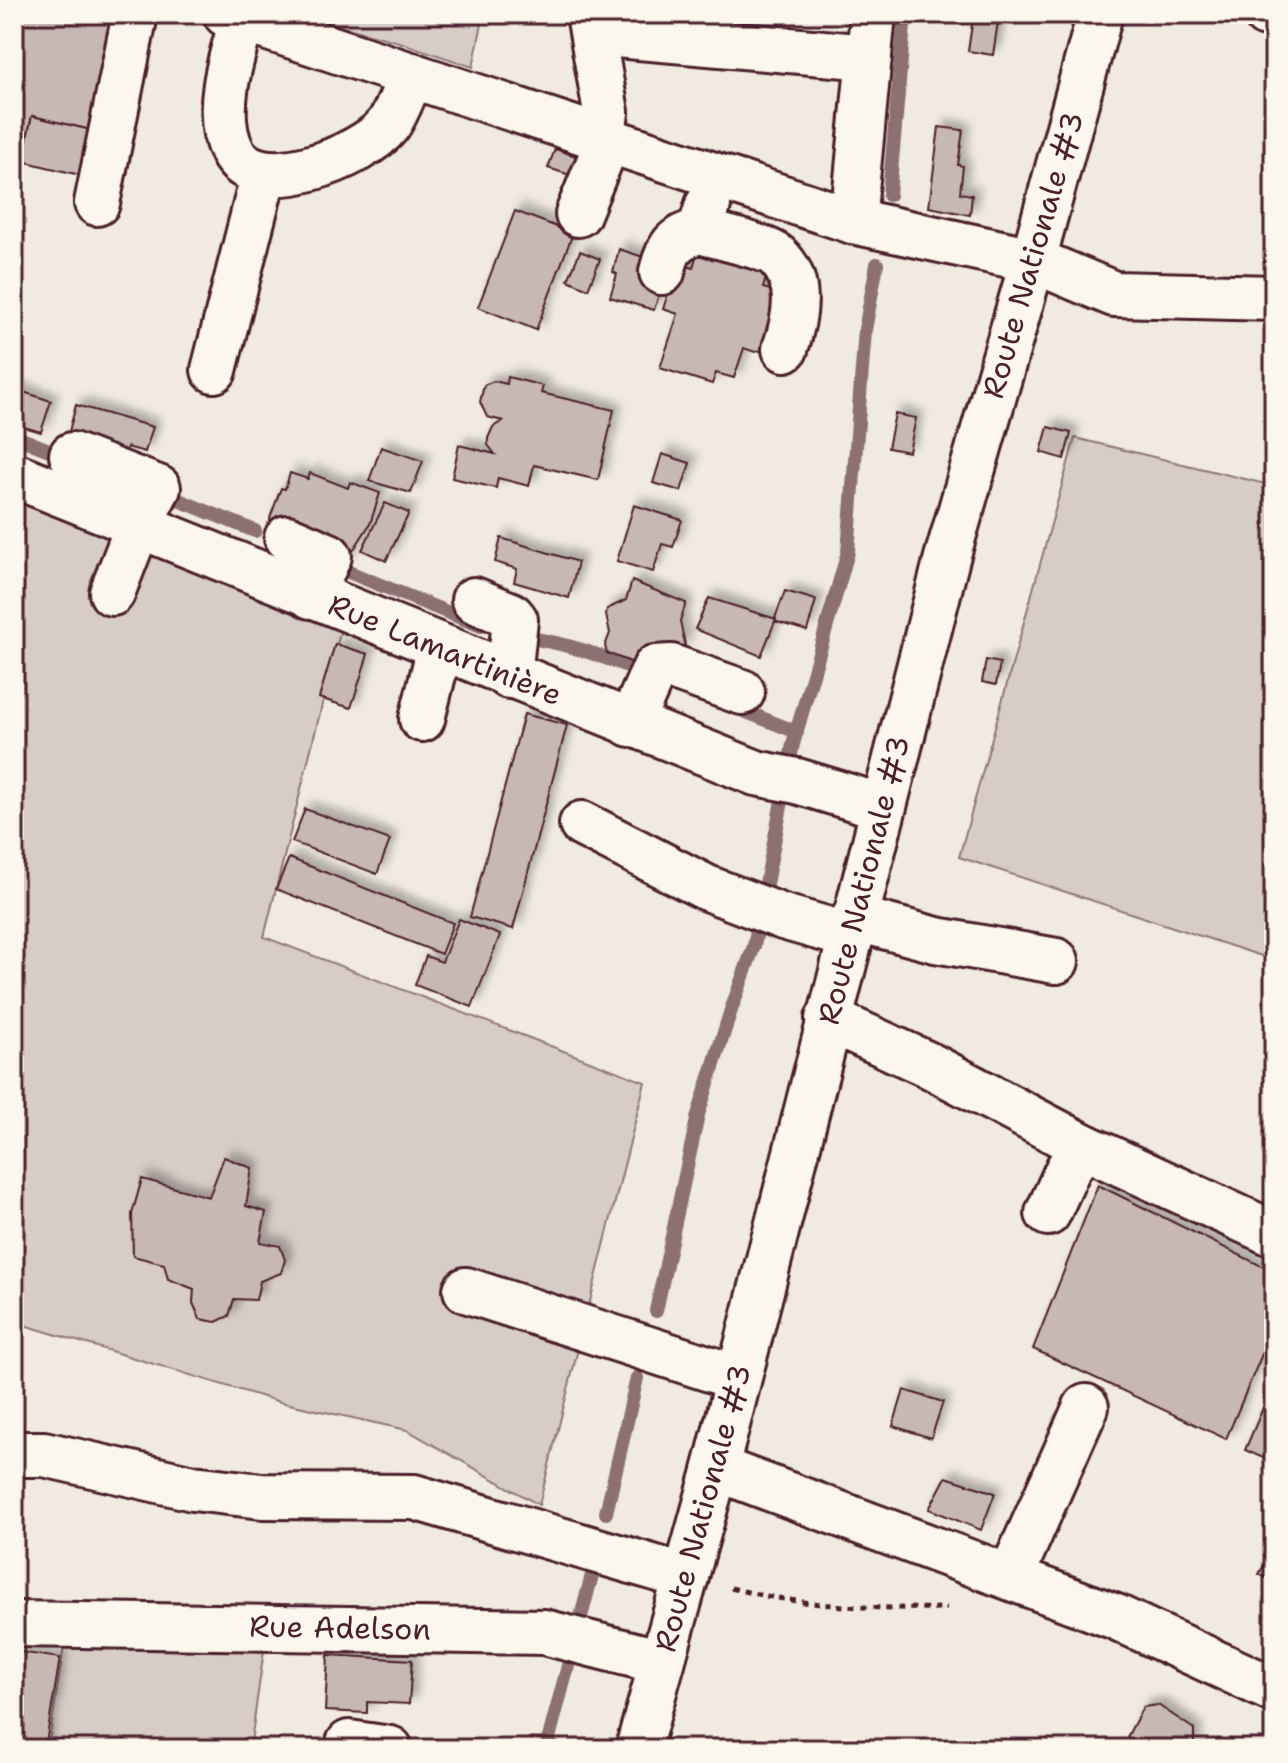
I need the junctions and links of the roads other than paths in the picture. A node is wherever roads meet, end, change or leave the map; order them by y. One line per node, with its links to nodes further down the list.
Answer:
1 (135, 14): 13 (street)
2 (873, 14): 8 (street)
3 (1100, 14): 17 (street, Route Nationale #3)
4 (1266, 14): 5 (street)
5 (1274, 16)
6 (256, 19): 9 (street); 11 (street)
7 (591, 24): 8 (street); 10 (street)
8 (869, 57): 15 (street)
9 (412, 75): 10 (street); 11 (street)
10 (602, 138): 12 (street); 14 (street)
11 (264, 173): 21 (street)
12 (715, 175): 15 (street); 16 (street)
13 (97, 203)
14 (578, 214)
15 (853, 221): 17 (street)
16 (700, 231): 18 (street); 20 (street)
17 (1033, 260): 19 (street); 34 (street, Route Nationale #3)
18 (662, 272)
19 (1274, 298)
20 (785, 349)
21 (214, 370)
22 (72, 455): 24 (street)
23 (14, 475): 24 (street, Rue Lamartinière)
24 (138, 526): 26 (street); 27 (street, Rue Lamartinière)
25 (287, 538): 27 (street)
26 (112, 593)
27 (311, 596): 29 (street, Rue Lamartinière)
28 (474, 600): 30 (street)
29 (440, 647): 30 (street, Rue Lamartinière); 33 (street)
30 (512, 648): 32 (street, Rue Lamartinière)
31 (742, 692): 32 (street)
32 (644, 693): 34 (street, Rue Lamartinière)
33 (422, 719)
34 (883, 807): 36 (street, Route Nationale #3)
35 (582, 824): 36 (street)
36 (852, 927): 37 (street); 38 (street, Route Nationale #3)
37 (1056, 961)
38 (828, 1019): 39 (street); 43 (street, Route Nationale #3)
39 (1083, 1146): 40 (street); 41 (street)
40 (1048, 1213)
41 (1274, 1234)
42 (466, 1290): 43 (street)
43 (738, 1378): 46 (street, Route Nationale #3)
44 (1086, 1407): 47 (street)
45 (14, 1454): 48 (street)
46 (716, 1468): 47 (street); 48 (street, Route Nationale #3)
47 (1011, 1576): 51 (street)
48 (686, 1577): 50 (street, Route Nationale #3)
49 (14, 1624): 50 (street, Rue Adelson)
50 (662, 1662): 52 (street, Route Nationale #3)
51 (1268, 1673)
52 (638, 1749)

